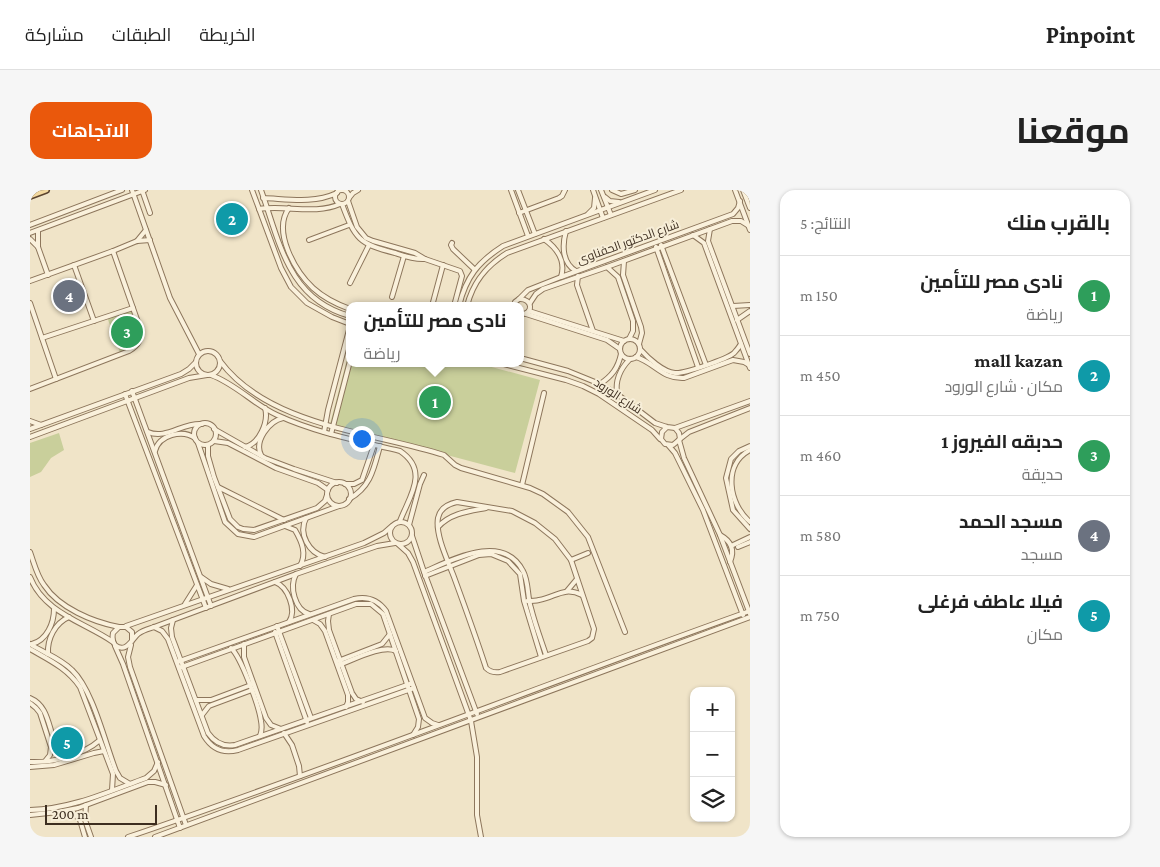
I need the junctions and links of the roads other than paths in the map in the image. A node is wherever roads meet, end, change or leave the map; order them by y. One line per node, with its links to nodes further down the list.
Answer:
1 (46, 190): 16 (main road)
2 (122, 190): 42 (street)
3 (143, 190): 20 (street); 35 (street)
4 (252, 190): 32 (street)
5 (261, 190): 23 (street)
6 (358, 190): 24 (street)
7 (518, 190): 18 (street); 33 (street)
8 (565, 190): 33 (street)
9 (593, 190): 22 (street)
10 (612, 190): 11 (street)
11 (635, 190)
12 (655, 190): 26 (street)
13 (681, 190): 37 (street)
14 (736, 190): 25 (street)
15 (743, 190): 31 (street)
16 (40, 191): 21 (main road)
17 (341, 191): 23 (street); 24 (street); 27 (street)
18 (511, 191): 36 (street)
19 (602, 191): 26 (street); 28 (street)
20 (133, 192): 46 (street); 47 (street)
21 (30, 196)
22 (595, 196): 34 (street); 39 (street)
23 (264, 198): 29 (street)
24 (349, 199): 27 (street); 61 (street)
25 (740, 201): 38 (street); 44 (street)
26 (621, 202): 28 (street)
27 (341, 204): 30 (street); 43 (street)
28 (608, 207): 34 (street); 37 (street)
29 (267, 208): 30 (street); 32 (street); 97 (street)
30 (289, 208): 91 (street)
31 (750, 208)
32 (259, 210): 100 (street)
33 (526, 210): 36 (street); 50 (street)
34 (600, 210): 39 (street); 40 (street)
35 (150, 213)
36 (520, 213): 52 (street)
37 (611, 215): 40 (street)
38 (729, 215): 41 (street); 59 (street, شارع الدكتور الحفناوى)
39 (585, 216): 50 (street)
40 (603, 218): 48 (street)
41 (732, 221): 44 (street); 45 (street, شارع الدكتور الحفناوى)
42 (30, 225)
43 (349, 225): 56 (street); 60 (street)
44 (749, 228)
45 (710, 229): 51 (street, شارع الدكتور الحفناوى); 90 (street)
46 (146, 230): 55 (street); 57 (street)
47 (38, 231): 49 (street); 63 (street)
48 (566, 232): 54 (street); 74 (street)
49 (30, 234)
50 (535, 234): 52 (street)
51 (694, 235): 62 (street, شارع الدكتور الحفناوى); 105 (street)
52 (528, 236): 73 (street)
53 (30, 239): 63 (street)
54 (544, 239): 77 (street); 85 (street)
55 (150, 240): 57 (street); 108 (street)
56 (310, 240)
57 (137, 241): 65 (street)
58 (452, 242): 73 (street)
59 (657, 242): 62 (street); 68 (street, شارع الدكتور الحفناوى)
60 (368, 245): 64 (street); 79 (street)
61 (386, 245): 64 (street); 67 (street)
62 (659, 247): 69 (street, شارع الدكتور الحفناوى); 115 (street); 120 (street)
63 (38, 248): 75 (street)
64 (385, 250): 66 (street)
65 (113, 251): 70 (street); 92 (street)
66 (404, 256): 67 (street); 80 (street)
67 (425, 259): 71 (street)
68 (610, 259): 72 (street); 74 (street, شارع الدكتور الحفناوى)
69 (624, 261): 72 (street, شارع الدكتور الحفناوى); 106 (street)
70 (74, 265): 75 (street); 99 (street)
71 (443, 265): 82 (street); 83 (street)
72 (610, 266): 76 (street, شارع الدكتور الحفناوى); 103 (street)
73 (474, 269): 84 (street)
74 (576, 271): 77 (street, شارع الدكتور الحفناوى)
75 (48, 275): 78 (street)
76 (578, 276): 88 (street, شارع الدكتور الحفناوى); 101 (street)
77 (561, 277): 81 (street, شارع الدكتور الحفناوى)
78 (30, 281)
79 (350, 283)
80 (392, 297)
81 (520, 299): 86 (street, شارع الدكتور الحفناوى); 88 (street)
82 (433, 302)
83 (455, 302)
84 (460, 302)
85 (467, 302)
86 (517, 302)
87 (30, 303): 102 (street)
88 (530, 303): 94 (street)
89 (750, 305): 90 (street)
90 (732, 306): 98 (street)
91 (346, 307)
92 (133, 308): 99 (street); 124 (street)
93 (750, 311): 98 (street)
94 (524, 312)
95 (524, 314): 101 (street)
96 (524, 314): 107 (street)
97 (346, 315)
98 (737, 320): 109 (street)
99 (94, 321): 102 (street)
100 (346, 323)
101 (593, 331): 103 (street)
102 (42, 338): 124 (street)
103 (626, 340): 106 (street); 107 (street)
104 (346, 341): 139 (street)
105 (741, 344): 115 (street); 116 (street)
106 (639, 346): 110 (street); 121 (street)
107 (621, 351): 112 (street); 125 (street)
108 (200, 354): 113 (street); 114 (street)
109 (750, 354)
110 (636, 357): 112 (street); 121 (street)
111 (524, 359): 119 (street, شارع الورود)
112 (630, 359): 130 (street)
113 (220, 361): 122 (street); 139 (street)
114 (196, 362): 122 (street); 127 (street)
115 (706, 365): 120 (street)
116 (750, 366): 121 (street)
117 (348, 367): 141 (street)
118 (515, 367): 123 (street, شارع الورود)
119 (552, 367): 123 (street); 125 (street, شارع الورود)
120 (698, 367): 121 (street)
121 (694, 372)
122 (209, 375): 131 (street); 134 (street)
123 (549, 376): 153 (street, شارع الورود)
124 (56, 379): 126 (street)
125 (600, 384): 130 (street, شارع الورود)
126 (30, 389)
127 (132, 391): 129 (street); 131 (street)
128 (544, 393): 171 (street)
129 (125, 394): 132 (street); 140 (street)
130 (617, 394): 142 (street, شارع الورود)
131 (135, 398): 132 (street); 146 (street)
132 (128, 401): 149 (street); 209 (street)
133 (750, 401): 144 (street)
134 (265, 408): 136 (street); 160 (street)
135 (750, 408): 151 (street)
136 (284, 418): 147 (street); 163 (street)
137 (30, 421): 140 (street)
138 (202, 424): 143 (street); 146 (street); 150 (street)
139 (325, 424): 141 (street); 147 (street)
140 (41, 426): 145 (street)
141 (333, 426): 148 (street); 171 (street)
142 (667, 427): 144 (street); 153 (street)
143 (214, 428): 152 (street); 160 (street)
144 (675, 428): 151 (street)
145 (30, 430)
146 (148, 432): 162 (street)
147 (324, 432): 148 (street)
148 (331, 434): 155 (street)
149 (30, 437)
150 (195, 438): 154 (street); 162 (street)
151 (679, 439): 158 (street); 190 (street)
152 (214, 441): 156 (street); 173 (street)
153 (662, 441): 158 (street)
154 (198, 443): 156 (street); 186 (street)
155 (374, 444): 157 (street); 170 (street)
156 (208, 445): 172 (street)
157 (380, 446): 174 (street); 183 (street)
158 (669, 446): 224 (street)
159 (750, 446): 164 (street)
160 (244, 447): 163 (street)
161 (750, 450): 165 (street)
162 (155, 451): 205 (street)
163 (261, 456): 169 (street)
164 (731, 460): 165 (street); 166 (street)
165 (736, 462): 167 (street)
166 (728, 466): 167 (street); 189 (street)
167 (734, 468): 184 (street)
168 (424, 475): 185 (street)
169 (337, 483): 170 (street); 173 (street)
170 (345, 484): 174 (street)
171 (522, 485): 235 (street)
172 (218, 487): 182 (street); 182 (street)
173 (327, 492): 176 (street); 182 (street)
174 (349, 499): 176 (street)
175 (470, 503): 177 (street); 178 (street); 179 (street)
176 (339, 506): 180 (street)
177 (489, 508): 179 (street); 199 (street)
178 (440, 511): 181 (street); 188 (street)
179 (470, 511): 181 (street)
180 (306, 518): 186 (street); 198 (street)
181 (448, 519): 188 (street)
182 (284, 520)
183 (400, 522): 185 (street); 187 (street)
184 (750, 522)
185 (410, 525): 191 (street)
186 (285, 526): 202 (street)
187 (392, 526): 194 (street); 198 (street)
188 (438, 528): 201 (street)
189 (750, 529)
190 (720, 535): 195 (street); 200 (street)
191 (412, 536): 194 (street); 204 (street)
192 (750, 537): 195 (street)
193 (750, 542): 195 (street)
194 (396, 543): 203 (street); 260 (street)
195 (732, 548): 200 (street)
196 (30, 552): 231 (street)
197 (588, 553): 199 (street)
198 (326, 556): 202 (street)
199 (571, 560): 207 (street)
200 (730, 562): 225 (street)
201 (449, 564): 204 (street); 215 (street); 246 (street)
202 (300, 566): 210 (street)
203 (296, 574): 208 (street); 222 (street)
204 (424, 574): 258 (street)
205 (200, 576): 210 (street); 213 (street)
206 (30, 578): 221 (street)
207 (577, 578): 211 (street); 212 (street)
208 (275, 582): 218 (street); 230 (street)
209 (198, 585): 214 (street); 217 (street)
210 (230, 589): 213 (street)
211 (567, 591): 212 (street); 216 (street)
212 (582, 595): 245 (street)
213 (208, 597): 214 (street); 218 (street)
214 (203, 599): 217 (street); 219 (street)
215 (526, 601): 216 (street); 220 (street)
216 (538, 601): 220 (street)
217 (182, 606): 231 (street)
218 (211, 606): 219 (street)
219 (206, 608): 228 (street)
220 (528, 608): 245 (street); 246 (street)
221 (54, 609): 226 (street); 240 (street)
222 (309, 614): 230 (street); 252 (street)
223 (329, 614): 229 (street); 236 (street); 249 (street)
224 (743, 614): 225 (street); 227 (street); 243 (street)
225 (750, 614): 227 (street)
226 (70, 617): 238 (street); 244 (street)
227 (745, 619): 247 (street)
228 (174, 620): 232 (street); 248 (street)
229 (313, 620): 234 (street); 249 (street)
230 (289, 622): 233 (street)
231 (121, 627): 237 (street); 238 (street)
232 (154, 627): 237 (street); 248 (street)
233 (275, 627): 234 (street); 248 (street)
234 (277, 632): 239 (street); 262 (street)
235 (624, 632)
236 (390, 634): 242 (street); 249 (street)
237 (132, 642): 238 (street); 287 (street)
238 (114, 643): 277 (street)
239 (244, 644): 241 (street); 251 (street)
240 (30, 646): 244 (street); 269 (street)
241 (231, 648): 250 (street); 251 (street)
242 (396, 651): 249 (street); 252 (street)
243 (633, 652): 247 (street); 258 (street)
244 (48, 654): 280 (street)
245 (546, 655): 246 (street)
246 (541, 657)
247 (636, 660): 261 (street)
248 (179, 661): 250 (street)
249 (338, 663): 255 (street); 257 (street)
250 (181, 667): 254 (street); 272 (street)
251 (252, 687): 254 (street); 259 (street); 265 (street); 268 (street)
252 (411, 687): 255 (street); 262 (street); 264 (street); 267 (street)
253 (30, 698): 274 (street)
254 (196, 700): 259 (street)
255 (363, 702): 257 (street)
256 (30, 703): 276 (street)
257 (346, 708): 262 (street)
258 (476, 712): 260 (street); 261 (street)
259 (202, 715): 270 (street)
260 (468, 715): 263 (street); 264 (street)
261 (478, 718): 263 (street)
262 (310, 721): 265 (street); 266 (street)
263 (471, 721): 289 (street); 295 (street)
264 (440, 725): 267 (street)
265 (281, 729): 268 (street)
266 (284, 733): 271 (street); 279 (street)
267 (413, 735): 279 (street)
268 (258, 737): 270 (street); 271 (street)
269 (100, 740): 273 (street); 274 (street)
270 (213, 740): 272 (street)
271 (258, 742): 272 (street)
272 (209, 744)
273 (104, 751): 278 (street); 282 (street)
274 (67, 756): 276 (street)
275 (30, 762): 276 (street)
276 (44, 762)
277 (158, 762): 280 (street); 281 (street)
278 (30, 767)
279 (300, 776): 287 (street)
280 (130, 784): 282 (street)
281 (166, 784): 283 (street); 288 (street)
282 (112, 790): 284 (street)
283 (86, 805): 285 (street); 292 (street)
284 (30, 810)
285 (71, 810): 286 (street); 291 (street)
286 (30, 815)
287 (183, 818): 288 (street); 289 (street)
288 (177, 820): 290 (street); 293 (street)
289 (186, 825): 290 (street)
290 (180, 828): 294 (street)
291 (85, 837)
292 (90, 837)
293 (128, 837)
294 (155, 837)
295 (481, 837)

